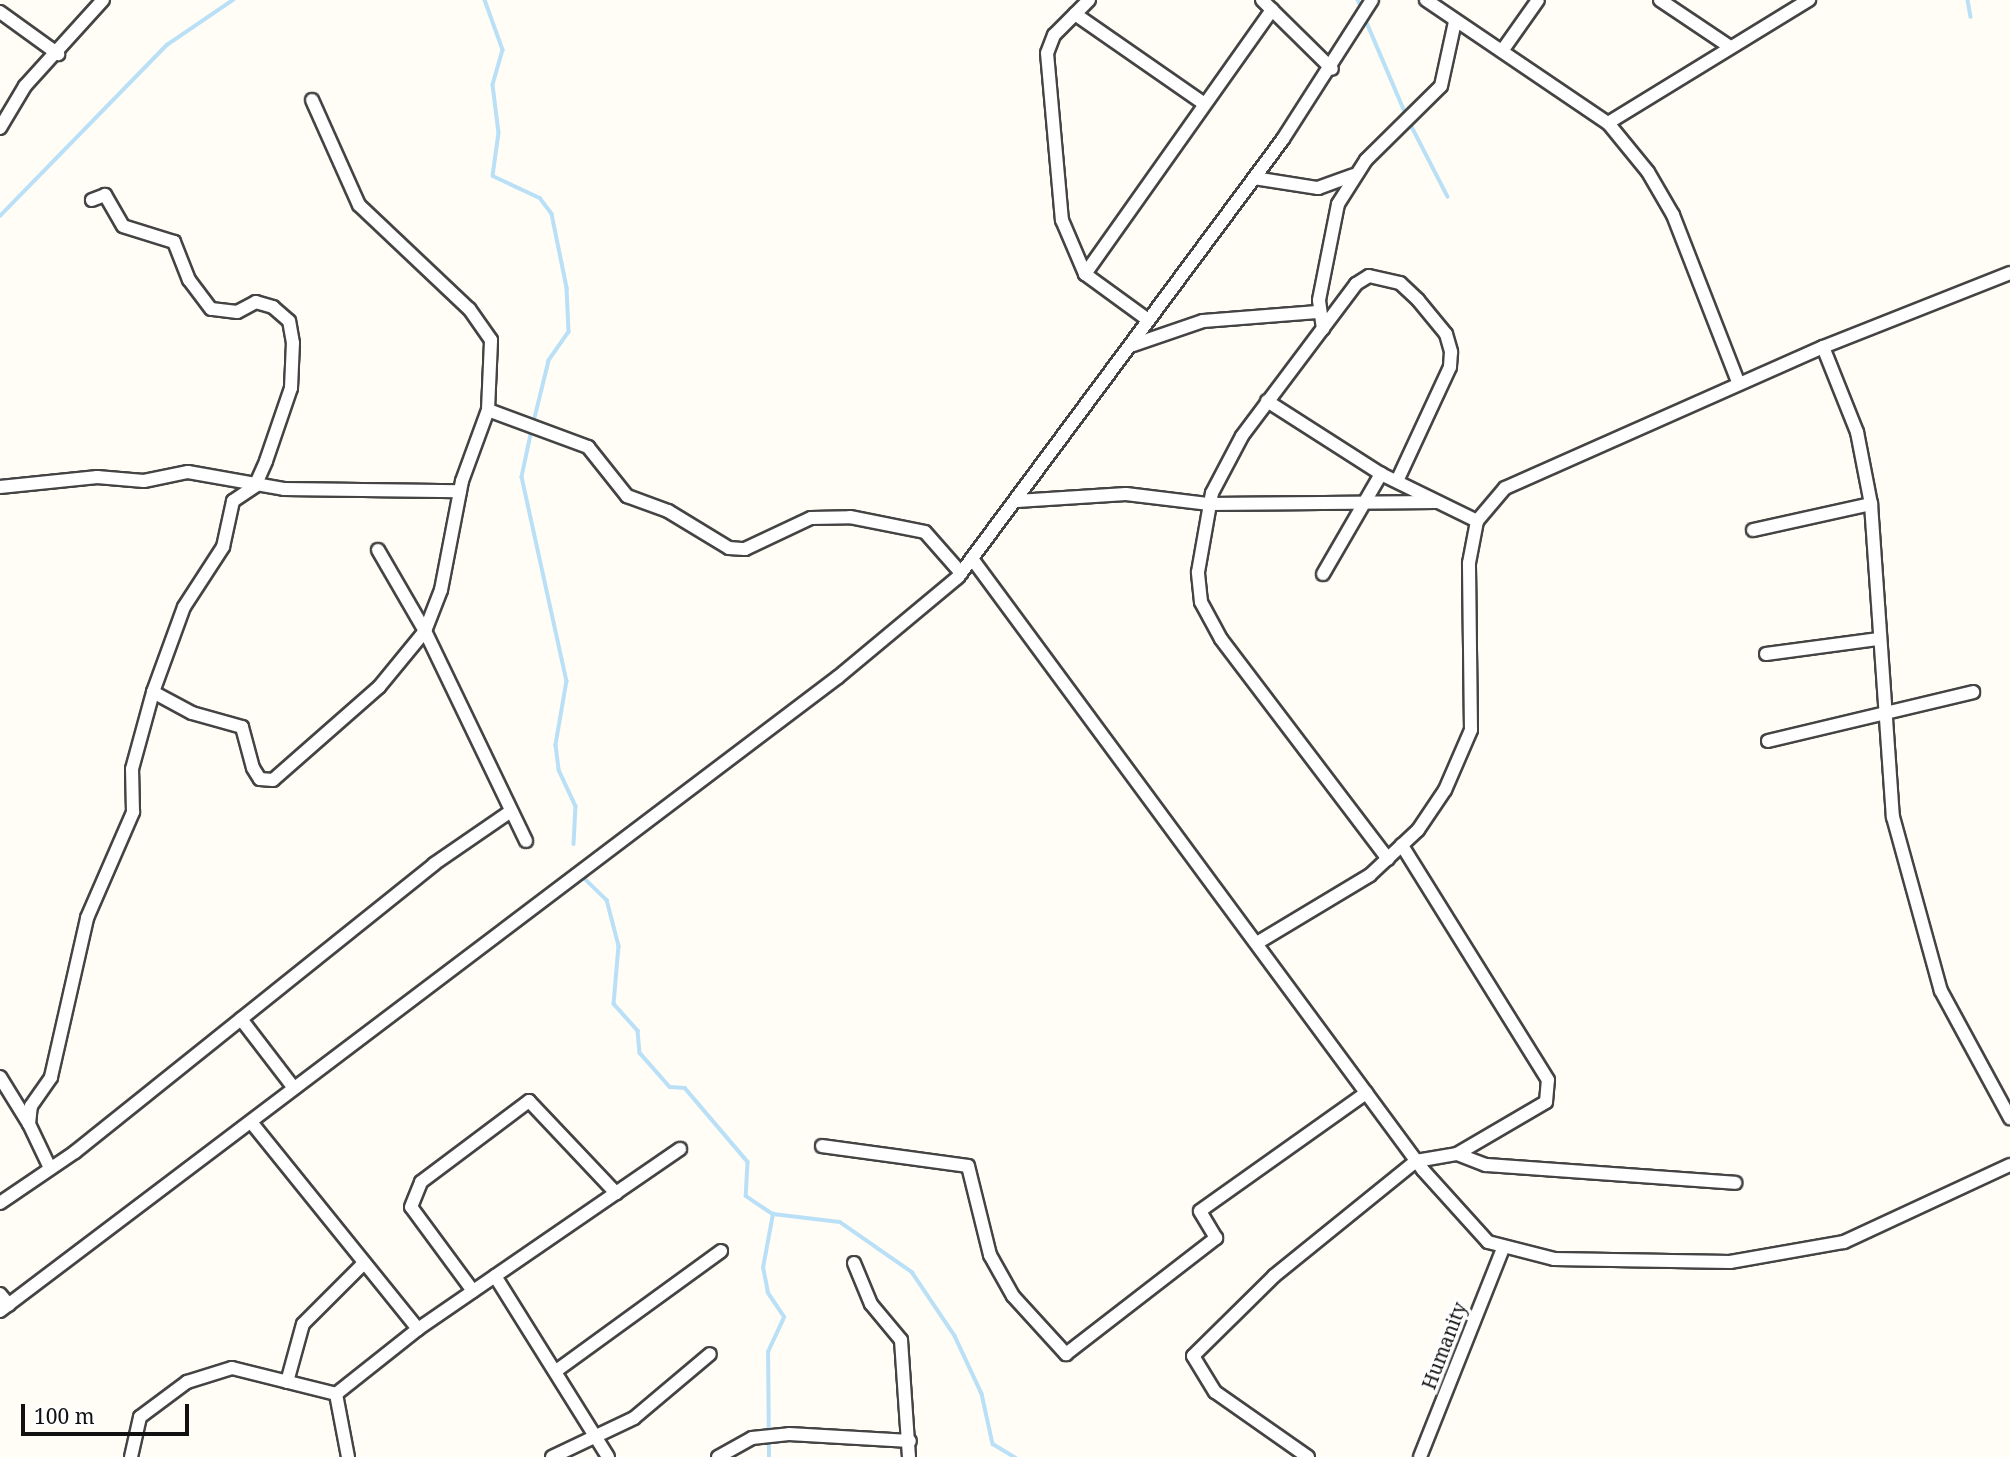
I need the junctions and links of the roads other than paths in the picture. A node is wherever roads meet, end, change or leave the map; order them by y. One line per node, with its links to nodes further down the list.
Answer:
1 (103, 0): 15 (street)
2 (1089, 0): 11 (street)
3 (1262, 0): 9 (street)
4 (1372, 0): 16 (street)
5 (1426, 0): 12 (street)
6 (1538, 0): 14 (street)
7 (1660, 0): 13 (street)
8 (1809, 0): 13 (street)
9 (1272, 10): 16 (street); 18 (street)
10 (0, 12): 15 (street)
11 (1074, 14): 18 (street); 25 (street)
12 (1455, 22): 14 (street); 21 (street)
13 (1730, 47): 19 (street)
14 (1502, 51): 19 (street)
15 (58, 54): 20 (street)
16 (1332, 69): 22 (street)
17 (312, 100): 33 (street)
18 (1203, 103): 25 (street)
19 (1608, 123): 31 (street)
20 (0, 128)
21 (1353, 175): 22 (street); 26 (street)
22 (1254, 178): 27 (street)
23 (92, 200): 36 (street)
24 (2010, 273): 30 (street)
25 (1085, 274): 27 (street)
26 (1318, 312): 28 (street); 29 (street)
27 (1148, 320): 29 (street)
28 (1323, 329): 32 (street); 35 (street)
29 (1133, 345): 39 (street)
30 (1823, 347): 31 (street); 43 (street)
31 (1740, 384): 44 (street)
32 (1267, 401): 34 (street); 42 (street)
33 (488, 410): 38 (street); 48 (street)
34 (1381, 474): 35 (street); 41 (street)
35 (1397, 481): 40 (street)
36 (255, 486): 37 (street); 38 (street); 54 (street)
37 (0, 487)
38 (460, 491): 50 (street)
39 (1017, 501): 42 (street); 47 (street)
40 (1436, 502): 41 (street); 44 (street)
41 (1364, 503): 42 (street); 49 (street)
42 (1209, 504): 60 (street)
43 (1871, 504): 45 (street); 51 (street)
44 (1477, 521): 59 (street)
45 (1753, 530)
46 (378, 550): 50 (street)
47 (973, 560): 48 (street); 61 (street)
48 (961, 573): 64 (street)
49 (1323, 575)
50 (425, 631): 54 (street); 57 (street)
51 (1879, 639): 52 (street); 55 (street)
52 (1766, 654)
53 (1973, 691): 55 (street)
54 (153, 692): 68 (street)
55 (1883, 711): 56 (street); 66 (street)
56 (1768, 741)
57 (511, 811): 58 (street); 62 (street)
58 (526, 841)
59 (1402, 845): 60 (street); 71 (street)
60 (1388, 859): 61 (street)
61 (1257, 943): 65 (street)
62 (241, 1019): 64 (street); 74 (street)
63 (0, 1077): 68 (street)
64 (294, 1088): 67 (street)
65 (1366, 1093): 69 (street); 72 (street)
66 (2010, 1118)
67 (251, 1122): 80 (street); 85 (street)
68 (29, 1124): 74 (street)
69 (822, 1146)
70 (680, 1149): 76 (street)
71 (1457, 1154): 72 (street); 75 (street)
72 (1416, 1161): 78 (street); 99 (street)
73 (2010, 1165): 78 (street)
74 (50, 1168): 77 (street)
75 (1735, 1184)
76 (617, 1194): 82 (street); 83 (street)
77 (0, 1203)
78 (1503, 1248): 100 (street, Humanity)
79 (721, 1251): 88 (street)
80 (364, 1263): 86 (street); 89 (street)
81 (854, 1263): 92 (street)
82 (495, 1276): 83 (street); 88 (street)
83 (473, 1291): 86 (street)
84 (0, 1294): 85 (street)
85 (4, 1308)
86 (418, 1329): 90 (street)
87 (710, 1353): 91 (street)
88 (556, 1371): 91 (street)
89 (287, 1382): 90 (street); 93 (street)
90 (336, 1394): 94 (street)
91 (598, 1435): 95 (street); 96 (street)
92 (910, 1441): 97 (street); 98 (street)
93 (131, 1457)
94 (348, 1457)
95 (552, 1457)
96 (608, 1457)
97 (718, 1457)
98 (909, 1457)
99 (1308, 1457)
100 (1420, 1457)

